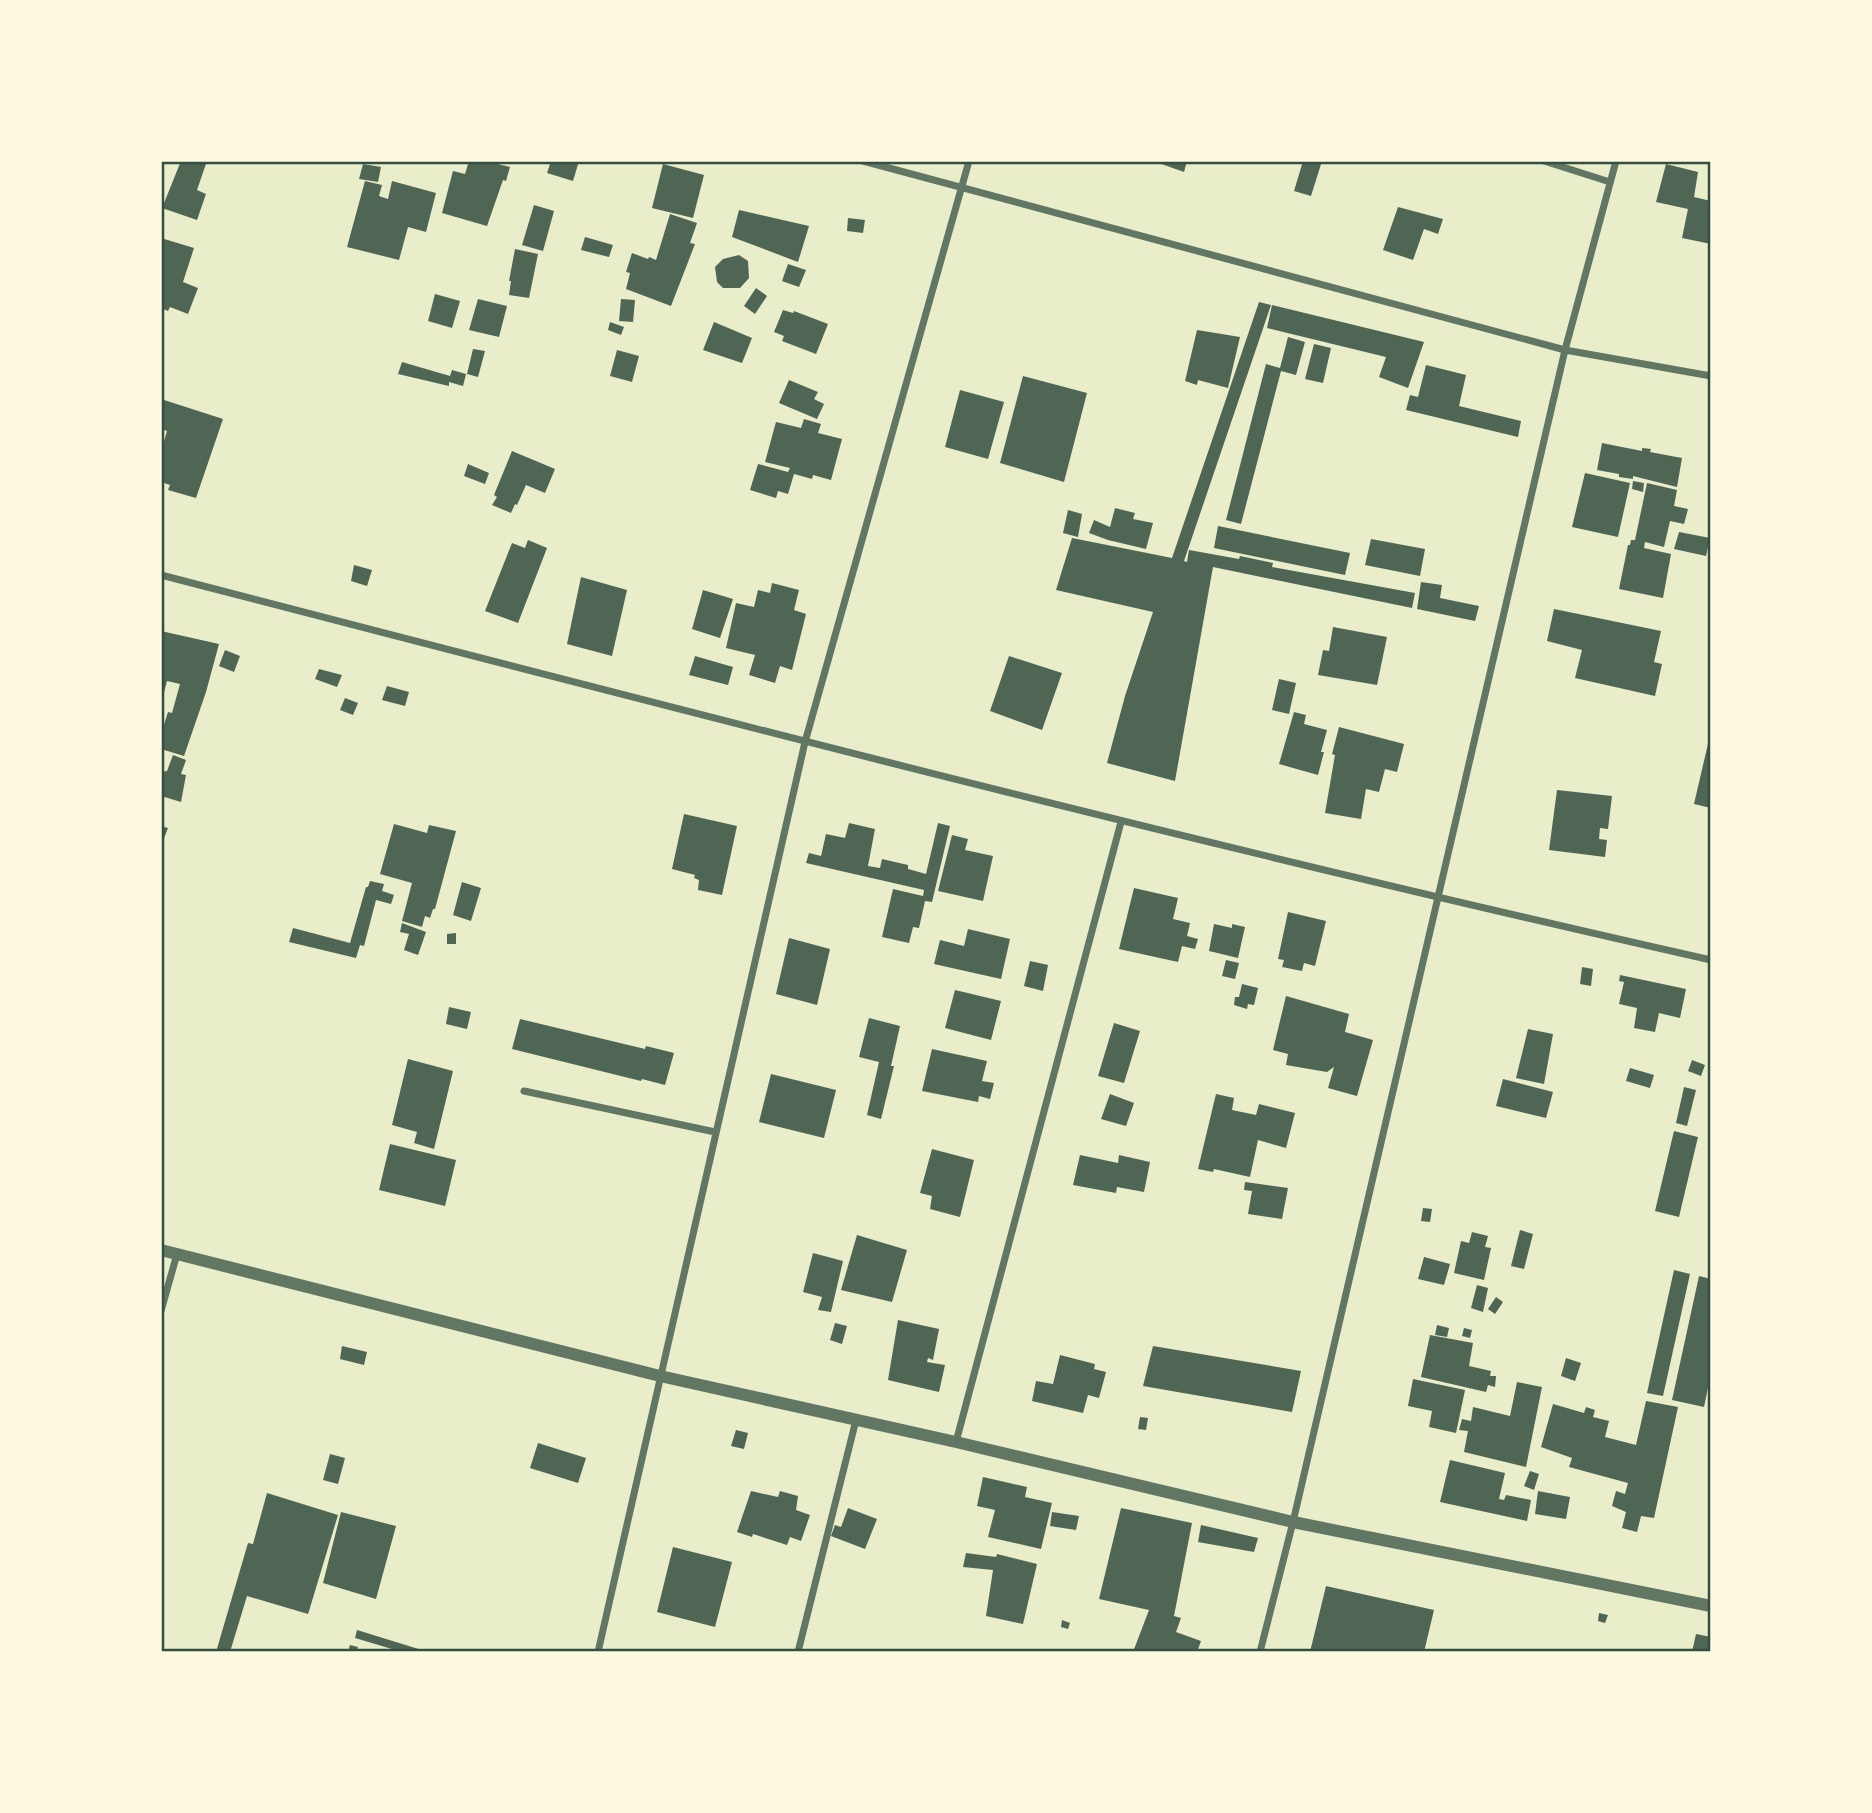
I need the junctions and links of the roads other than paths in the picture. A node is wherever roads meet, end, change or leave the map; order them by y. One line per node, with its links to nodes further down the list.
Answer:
1 (863, 161): 6 (street)
2 (969, 161): 6 (street)
3 (1544, 161): 5 (street)
4 (1616, 161): 5 (street)
5 (1610, 182): 7 (street)
6 (962, 187): 7 (street); 10 (street)
7 (1565, 350): 8 (street); 12 (street)
8 (1711, 376)
9 (161, 575): 10 (street)
10 (805, 742): 11 (street); 15 (street)
11 (1121, 822): 12 (street); 21 (street)
12 (1436, 898): 13 (street); 22 (street)
13 (1711, 960)
14 (524, 1091): 15 (street)
15 (715, 1132): 19 (street)
16 (161, 1250): 17 (street)
17 (177, 1254): 18 (street); 19 (street)
18 (161, 1311)
19 (660, 1376): 20 (street); 24 (street)
20 (856, 1420): 21 (street); 25 (street)
21 (956, 1442): 22 (street)
22 (1293, 1522): 23 (street); 26 (street)
23 (1711, 1606)
24 (598, 1652)
25 (798, 1652)
26 (1260, 1652)

